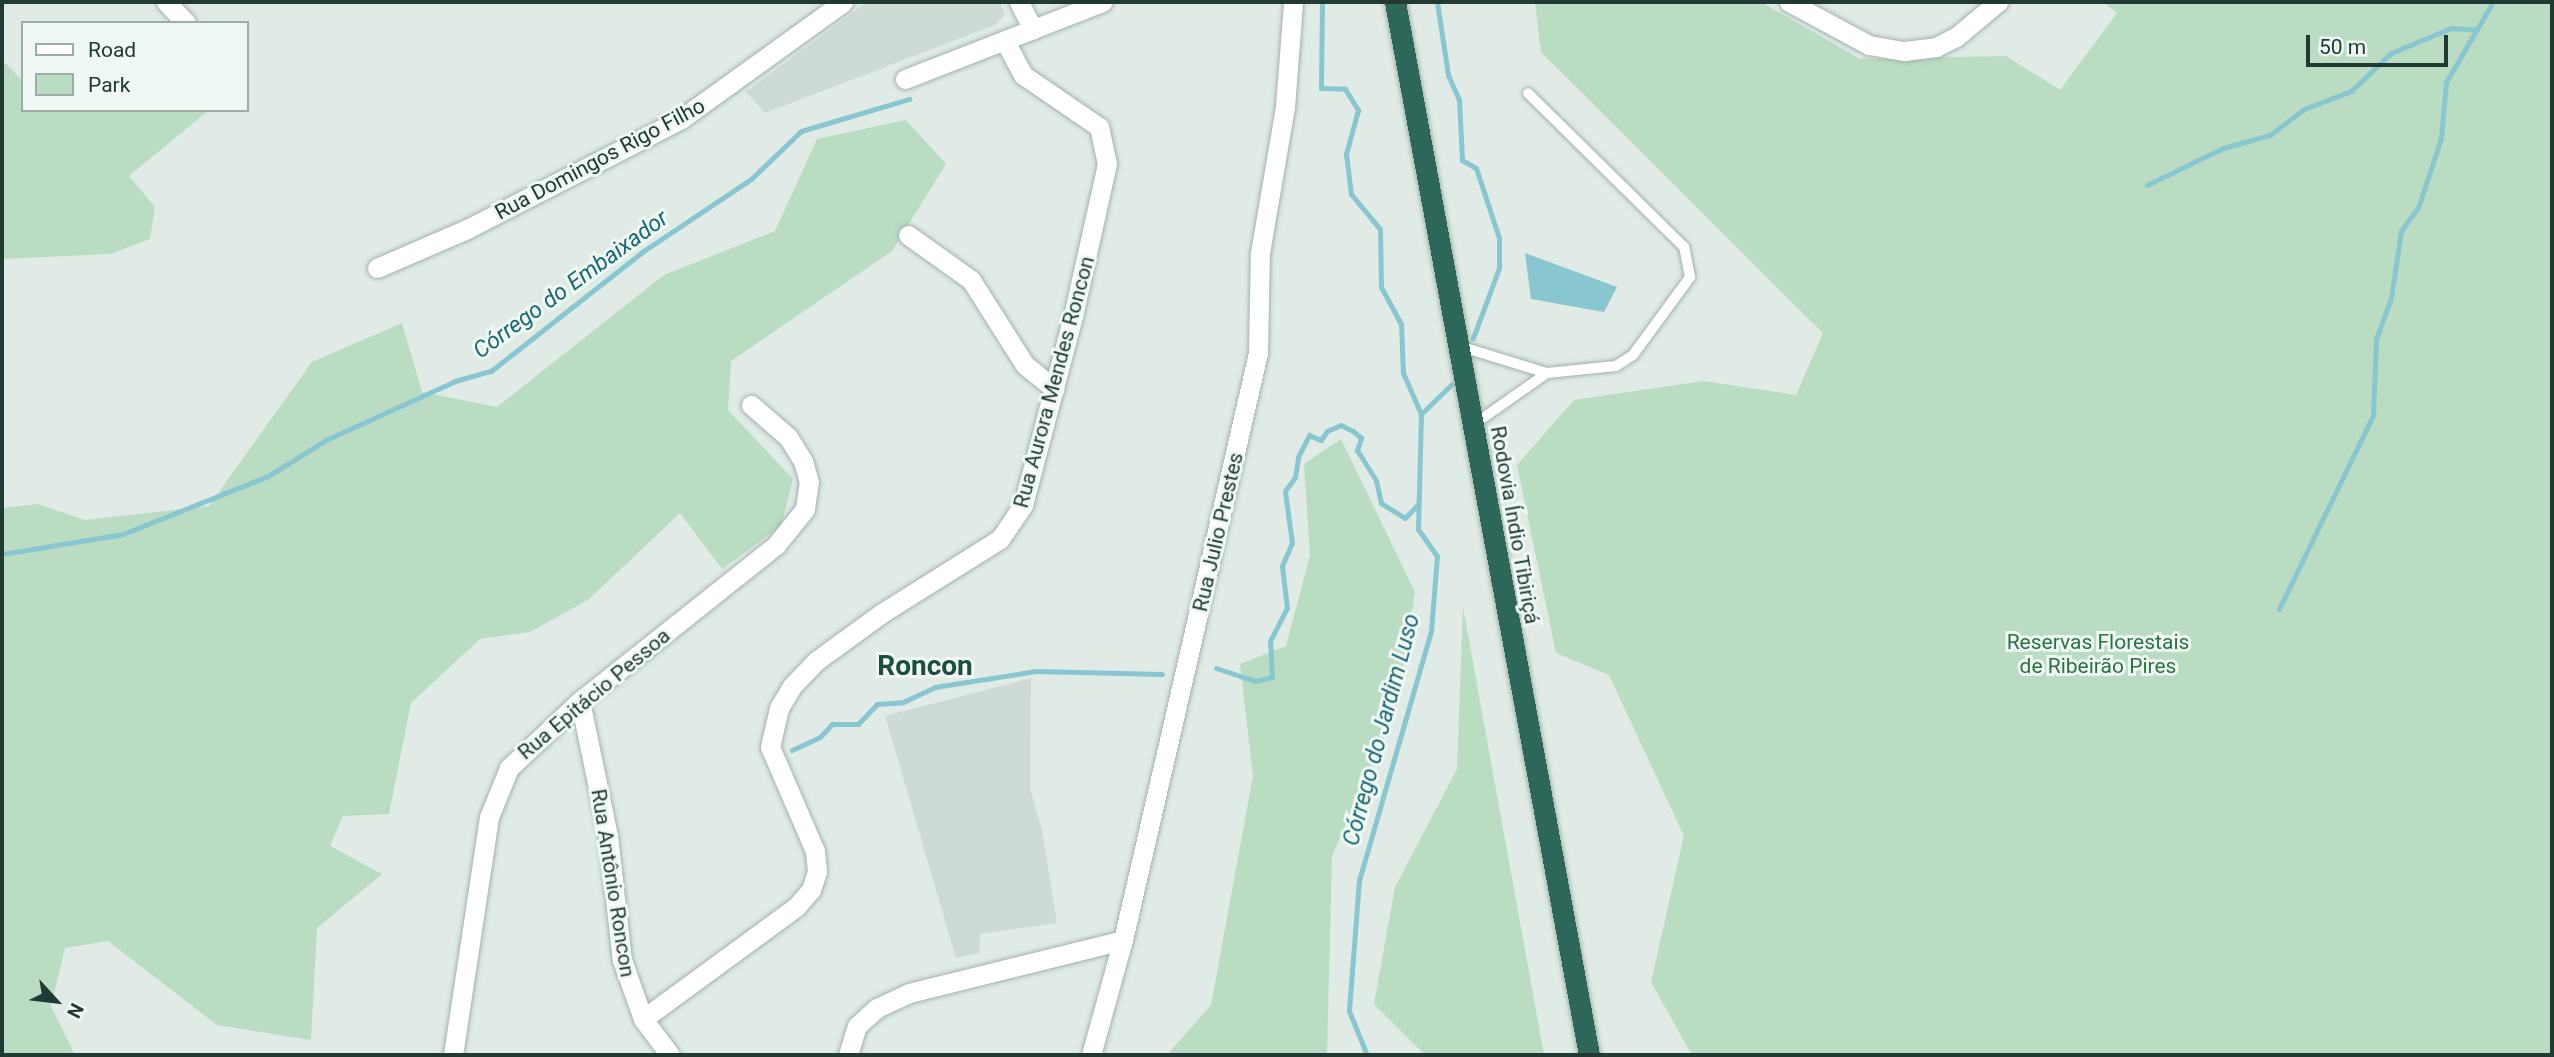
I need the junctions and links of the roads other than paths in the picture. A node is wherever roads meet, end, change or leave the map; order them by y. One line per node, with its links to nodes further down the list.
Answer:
1 (166, 2): 9 (street)
2 (843, 2): 15 (street, Rua Domingos Rigo Filho)
3 (1019, 2): 10 (street)
4 (1103, 2): 10 (street)
5 (1293, 2): 22 (street, Rua Julio Prestes)
6 (1395, 2): 16 (highway, Rodovia Índio Tibiriçá)
7 (1789, 2): 8 (street)
8 (1997, 2)
9 (184, 21)
10 (1033, 30): 11 (street)
11 (1005, 41): 12 (street); 18 (street, Rua Aurora Mendes Roncon)
12 (905, 79)
13 (1528, 93): 17 (lane)
14 (908, 235): 18 (street)
15 (377, 268)
16 (1459, 346): 17 (lane); 20 (highway, Rodovia Índio Tibiriçá)
17 (1546, 373): 20 (lane)
18 (1055, 389): 23 (street, Rua Aurora Mendes Roncon)
19 (751, 405): 21 (street, Rua Epitácio Pessoa)
20 (1472, 425): 28 (highway, Rodovia Índio Tibiriçá)
21 (580, 701): 23 (street, Rua Antônio Roncon); 24 (street, Rua Epitácio Pessoa)
22 (1123, 940): 26 (street); 27 (street, Rua Julio Prestes)
23 (643, 1019): 25 (street, Rua Antônio Roncon)
24 (453, 1055)
25 (670, 1055)
26 (848, 1055)
27 (1091, 1055)
28 (1589, 1055)

